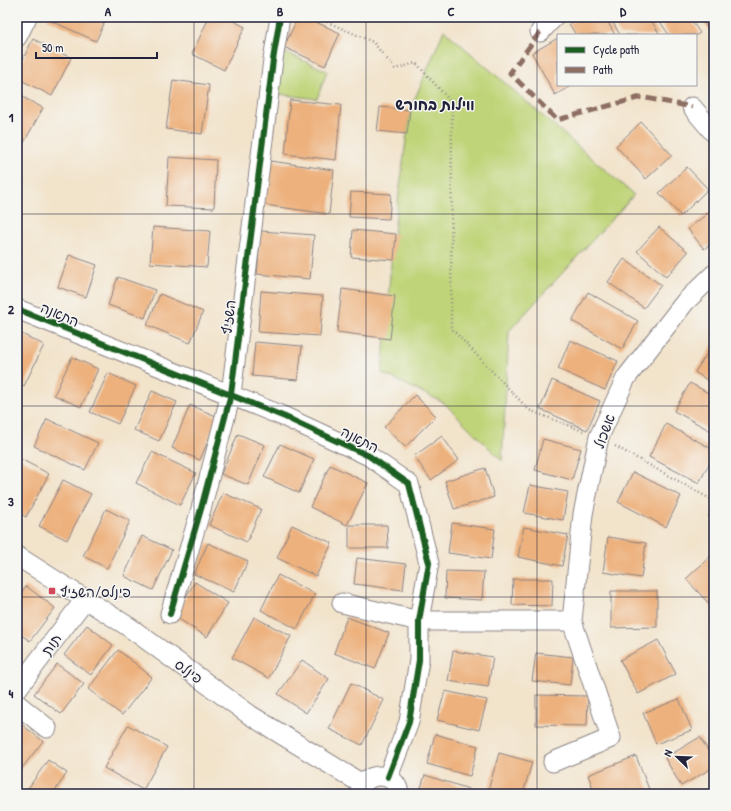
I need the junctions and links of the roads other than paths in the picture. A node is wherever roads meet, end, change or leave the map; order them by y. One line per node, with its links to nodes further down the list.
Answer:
1 (27, 17): 5 (street)
2 (280, 17): 10 (street, השזיף)
3 (554, 17): 4 (street)
4 (540, 32)
5 (17, 37)
6 (692, 106): 7 (street)
7 (714, 133)
8 (714, 274): 16 (street, אשכול)
9 (17, 309): 10 (street, התאנה)
10 (231, 394): 14 (street, השזיף); 15 (street, התאנה)
11 (17, 556): 12 (street, פינלס)
12 (86, 598): 17 (street, תות); 23 (street, פינלס)
13 (342, 603): 15 (street)
14 (170, 614)
15 (419, 621): 16 (street); 22 (street, התאנה)
16 (572, 621): 21 (street, אשכול)
17 (24, 666): 18 (street, תות)
18 (17, 689)
19 (17, 704): 20 (street)
20 (47, 728)
21 (553, 762)
22 (388, 777): 23 (street); 24 (street)
23 (361, 789)
24 (399, 794)

